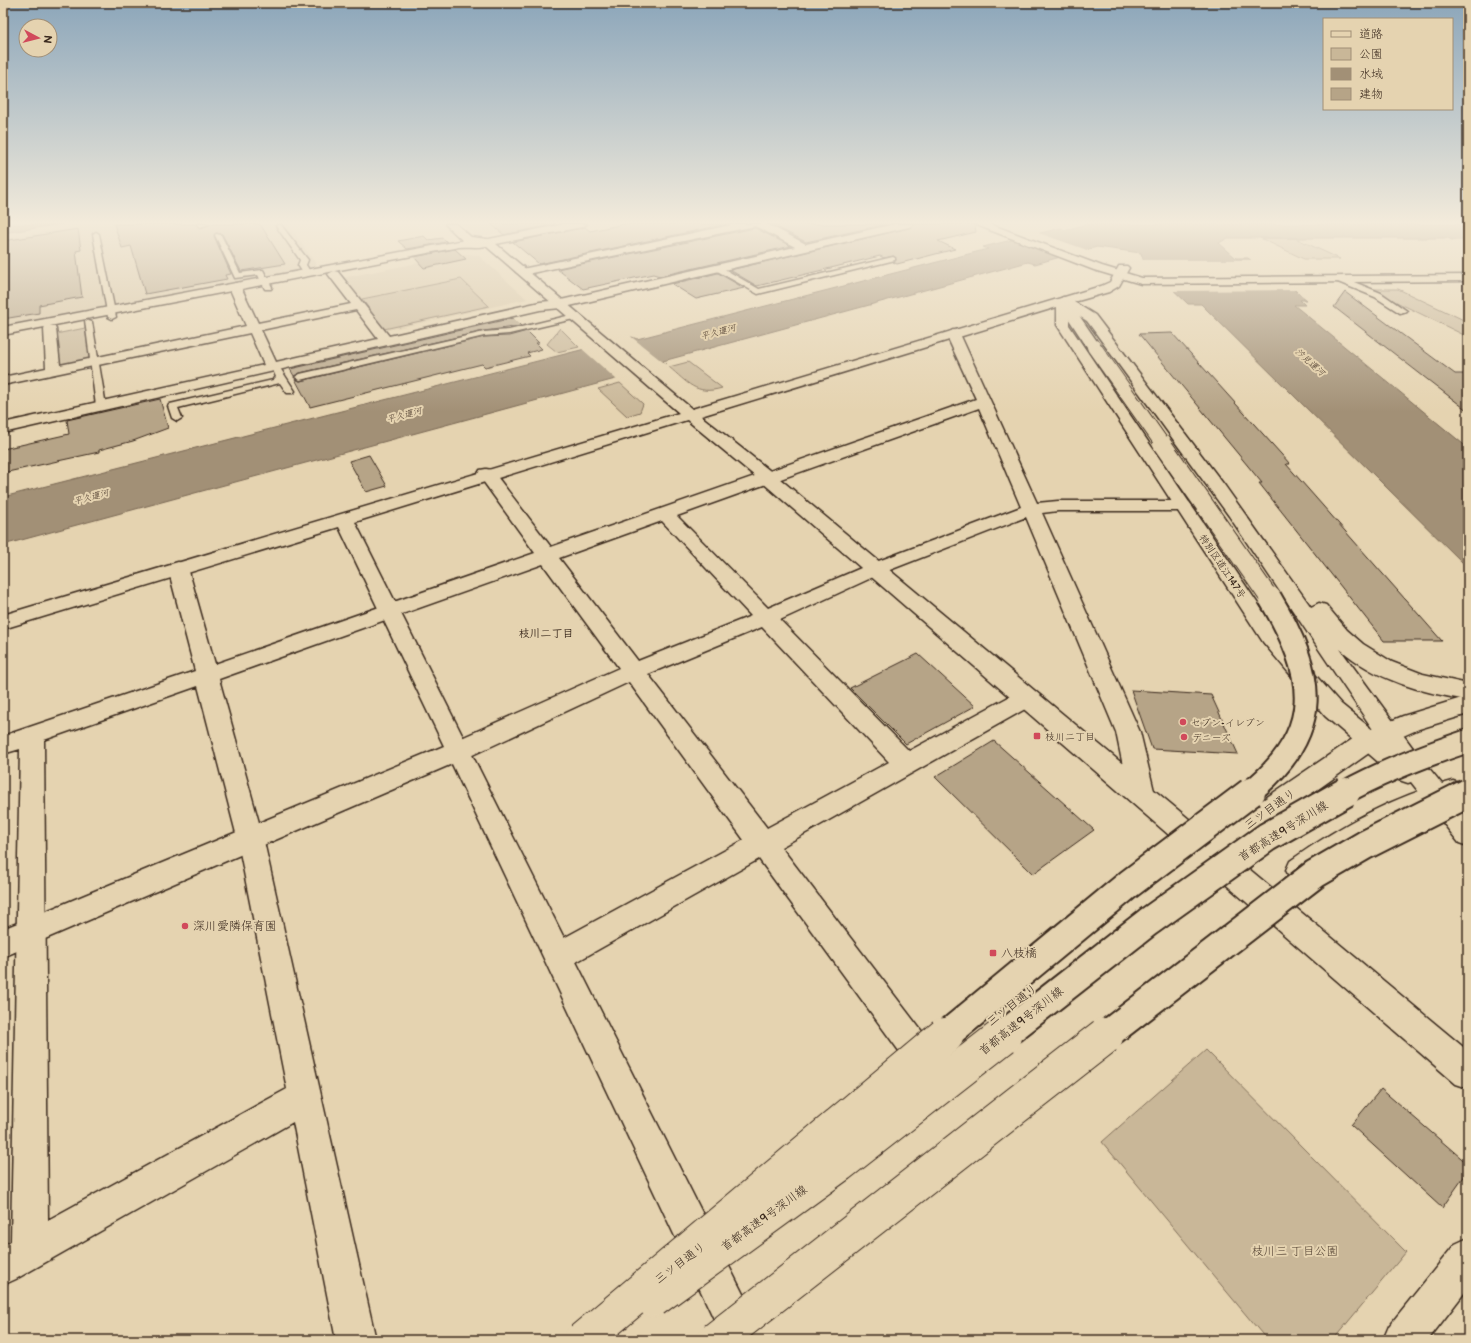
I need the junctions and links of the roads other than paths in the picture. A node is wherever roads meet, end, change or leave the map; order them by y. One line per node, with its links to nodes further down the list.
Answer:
1 (106, 287): 15 (lane)
2 (253, 287): 10 (main road)
3 (344, 287): 13 (main road)
4 (540, 287): 12 (main road)
5 (636, 287): 12 (main road)
6 (749, 287): 7 (lane)
7 (780, 287)
8 (1110, 287): 11 (main road)
9 (1357, 287): 14 (lane)
10 (236, 290): 15 (main road); 18 (main road)
11 (1063, 301): 21 (main road); 37 (main road, 特別区道江147号); 38 (main road, 特別区道江147号); 80 (main road, bridge)
12 (561, 304): 16 (main road); 23 (main road)
13 (358, 306): 18 (main road); 23 (main road)
14 (1402, 311)
15 (111, 314): 17 (main road); 20 (main road)
16 (575, 316): 27 (lane); 32 (main road)
17 (88, 322): 19 (main road); 24 (lane)
18 (254, 328): 24 (main road); 26 (main road)
19 (50, 329): 22 (main road); 25 (main road)
20 (3, 330)
21 (953, 334): 30 (main road); 32 (main road)
22 (3, 338)
23 (386, 341): 26 (main road)
24 (94, 362): 25 (main road); 31 (lane)
25 (53, 370): 28 (main road)
26 (276, 370): 29 (lane); 31 (main road); 33 (lane)
27 (300, 377)
28 (3, 381)
29 (290, 392)
30 (984, 401): 36 (main road); 39 (main road)
31 (101, 406): 34 (main road)
32 (689, 414): 35 (main road); 36 (main road)
33 (177, 418)
34 (3, 428)
35 (486, 474): 41 (main road); 42 (main road)
36 (768, 478): 40 (main road); 44 (main road)
37 (1183, 506): 39 (main road); 54 (main road, 特別区道江147号)
38 (1232, 507): 50 (main road, 特別区道江147号); 54 (main road, 特別区道江147号)
39 (1031, 509): 44 (main road); 62 (main road)
40 (665, 514): 42 (main road); 46 (main road)
41 (344, 518): 43 (main road); 45 (main road)
42 (547, 555): 45 (main road); 48 (main road)
43 (178, 568): 47 (main road); 49 (main road)
44 (875, 569): 46 (main road); 51 (main road)
45 (389, 610): 49 (main road); 57 (main road)
46 (765, 618): 48 (main road); 58 (main road)
47 (3, 622)
48 (634, 671): 57 (main road); 65 (main road)
49 (207, 675): 53 (main road); 64 (main road)
50 (1468, 692)
51 (1026, 698): 58 (main road); 62 (main road)
52 (1468, 705): 54 (main road, 三ツ目通り)
53 (32, 734): 56 (main road); 68 (main road)
54 (1377, 736): 61 (main road, 特別区道江147号); 66 (main road, 三ツ目通り)
55 (1468, 740): 81 (main road, 首都高速9号深川線, bridge)
56 (3, 745)
57 (457, 751): 64 (main road); 70 (main road)
58 (907, 764): 65 (main road)
59 (1468, 788): 61 (main road)
60 (1468, 793): 77 (main road, bridge)
61 (1434, 795): 63 (main road, 特別区道江147号); 67 (main road)
62 (1142, 796): 66 (main road)
63 (1468, 835)
64 (250, 837): 68 (main road); 73 (main road)
65 (763, 843): 70 (main road); 71 (main road)
66 (1210, 854): 67 (main road); 71 (main road, 三ツ目通り)
67 (1263, 898): 72 (main road); 77 (main road)
68 (30, 931): 69 (main road); 76 (main road)
69 (3, 943)
70 (559, 956): 74 (main road)
71 (931, 1068): 74 (main road, 三ツ目通り)
72 (1468, 1072)
73 (305, 1097): 76 (main road); 78 (main road)
74 (700, 1248): 77 (main road); 79 (main road, 三ツ目通り)
75 (1468, 1257): 82 (main road)
76 (17, 1258)
77 (728, 1336)
78 (356, 1340)
79 (576, 1340)
80 (583, 1340)
81 (597, 1340)
82 (1403, 1340)

